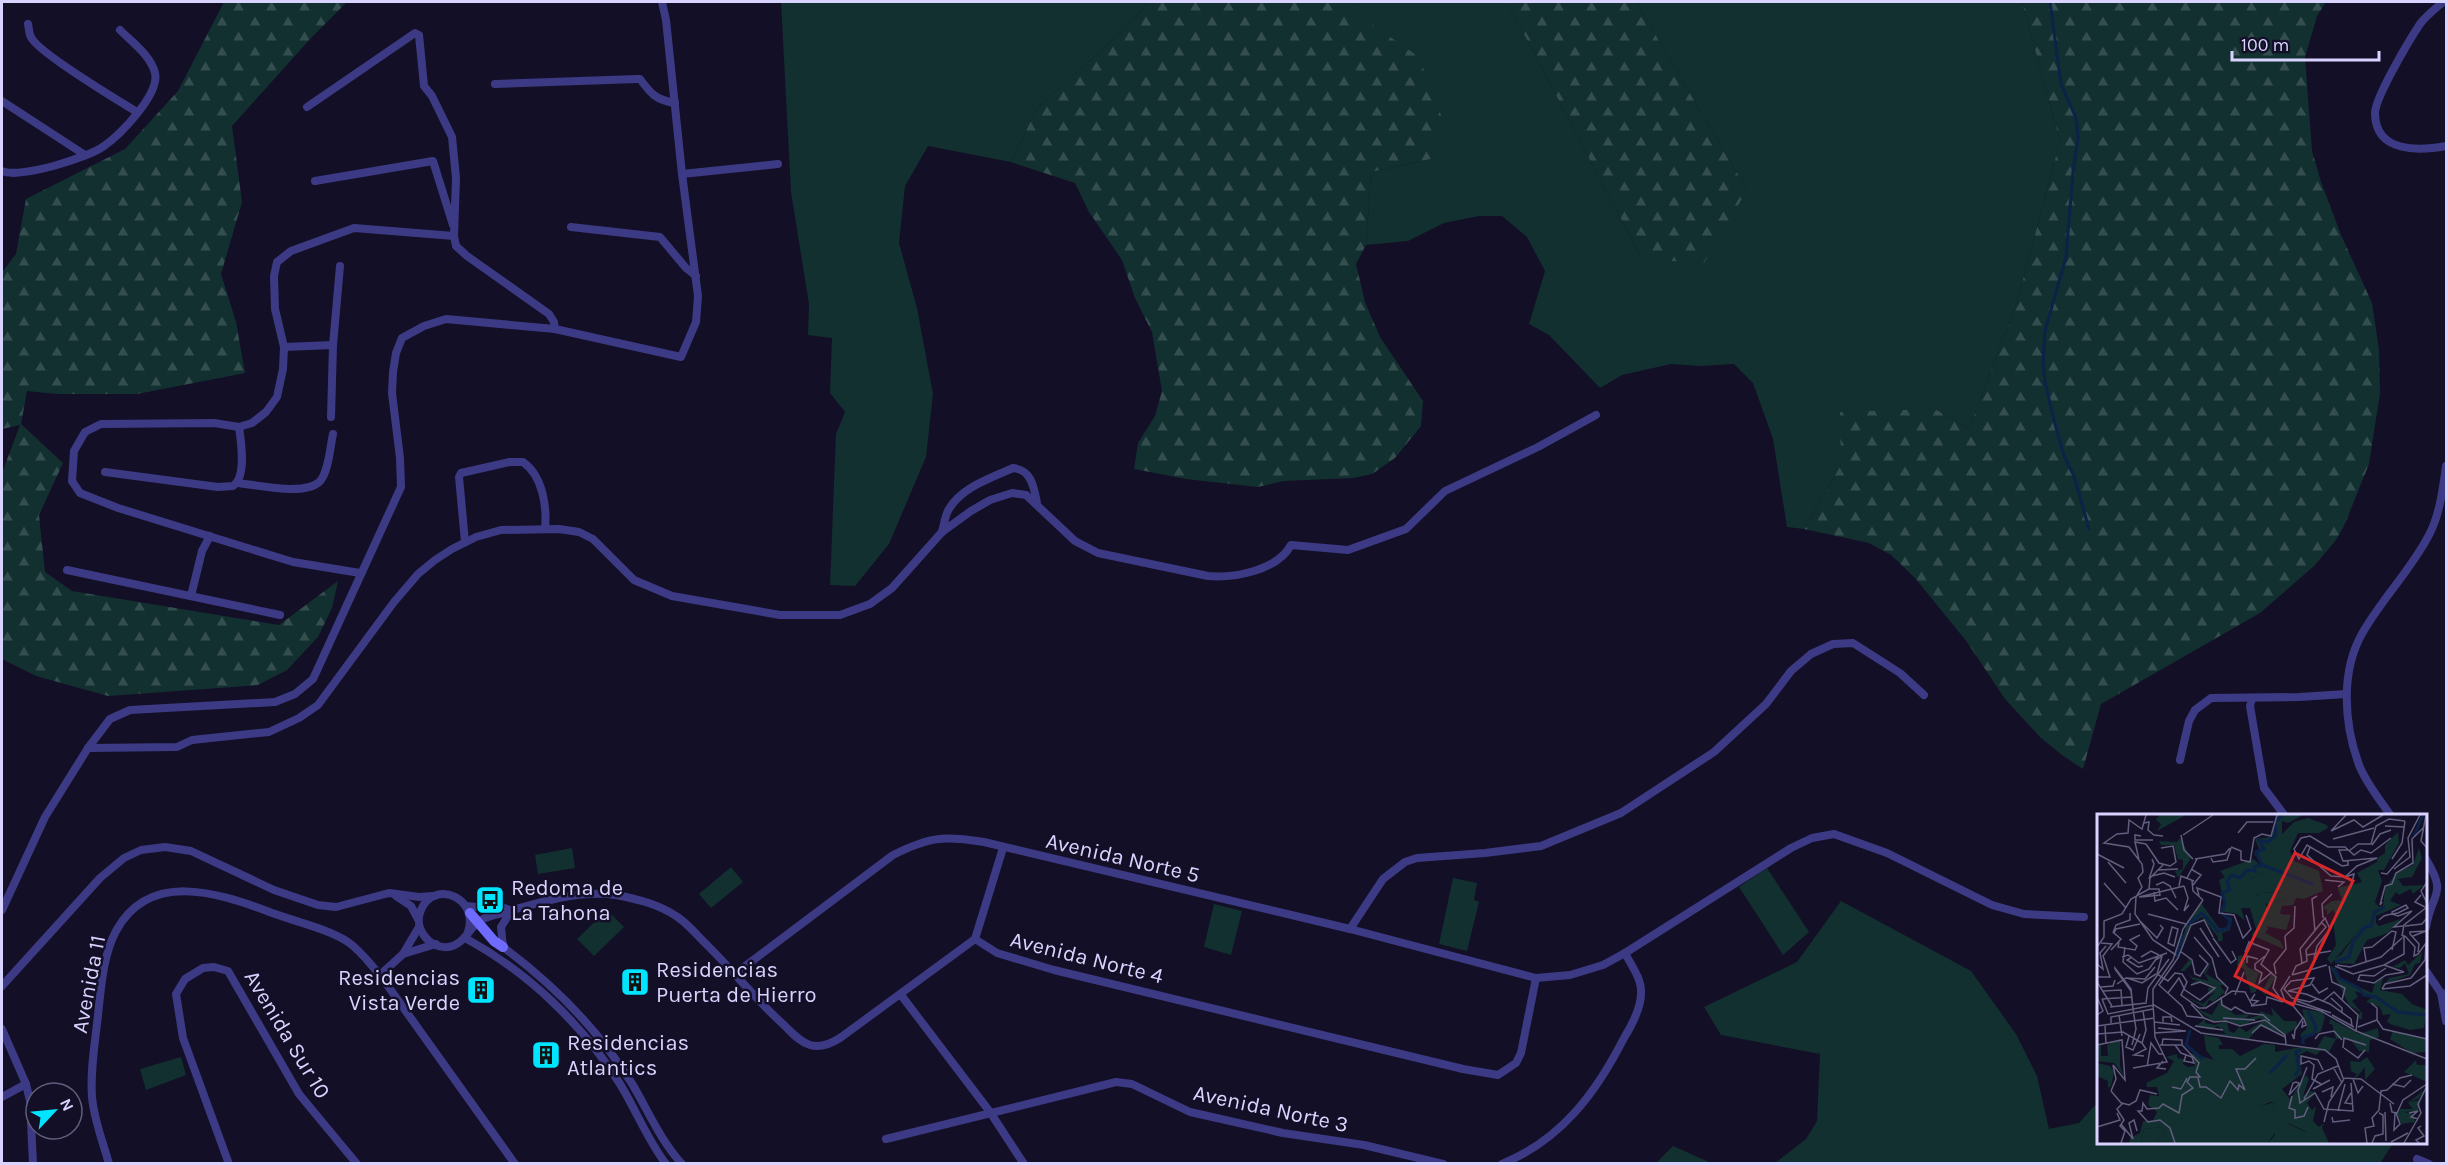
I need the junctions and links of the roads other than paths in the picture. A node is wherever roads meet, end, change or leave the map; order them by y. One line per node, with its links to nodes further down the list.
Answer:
1 (662, 2): 7 (street)
2 (2443, 2): 10 (street)
3 (28, 24): 9 (street)
4 (120, 30): 9 (street)
5 (495, 84): 7 (street)
6 (2, 101): 11 (street)
7 (675, 103): 14 (street)
8 (307, 107): 16 (street)
9 (137, 112): 11 (street)
10 (2446, 146)
11 (85, 155): 13 (street)
12 (778, 164): 14 (street)
13 (2, 171)
14 (681, 174): 20 (street)
15 (315, 181): 16 (street)
16 (454, 227): 18 (street)
17 (571, 227): 20 (street)
18 (454, 236): 21 (street); 23 (street)
19 (340, 266): 22 (street)
20 (696, 276): 21 (street)
21 (555, 329): 37 (street)
22 (333, 345): 23 (street); 25 (street)
23 (284, 347): 26 (street)
24 (1596, 414): 31 (street)
25 (331, 417)
26 (239, 427): 30 (street); 34 (street)
27 (333, 434): 30 (street)
28 (2446, 466): 40 (street)
29 (105, 472): 30 (street)
30 (238, 483)
31 (1037, 503): 33 (street); 33 (street)
32 (546, 529): 33 (street); 35 (street); 35 (street)
33 (942, 532)
34 (210, 536): 37 (street); 38 (street)
35 (465, 542): 43 (street)
36 (67, 570): 38 (street)
37 (360, 573): 43 (street)
38 (191, 596): 39 (street)
39 (280, 615)
40 (2346, 694): 42 (street); 46 (street)
41 (1924, 695): 58 (street)
42 (2252, 699): 44 (street); 45 (street)
43 (88, 748): 52 (street)
44 (2180, 760)
45 (2284, 814)
46 (2390, 814)
47 (1003, 848): 58 (street, Avenida Norte 5); 60 (street); 65 (street, Avenida Norte 5)
48 (2427, 861): 57 (street)
49 (389, 893): 50 (street); 55 (street); 69 (street)
50 (436, 896): 51 (street); 55 (street)
51 (468, 909): 53 (street); 56 (street); 59 (street)
52 (2, 910)
53 (511, 911): 56 (street); 62 (street); 65 (street)
54 (2084, 917): 63 (street)
55 (419, 923): 61 (street); 64 (street)
56 (478, 923): 59 (street); 62 (street)
57 (2427, 925)
58 (1350, 929): 68 (street, Avenida Norte 5)
59 (466, 936): 61 (street); 86 (street)
60 (975, 939): 68 (street, Avenida Norte 4); 71 (street)
61 (436, 944): 64 (street)
62 (503, 947): 87 (street)
63 (1625, 953): 68 (street); 90 (street)
64 (403, 954): 67 (street)
65 (736, 972): 71 (street)
66 (2427, 972): 70 (street)
67 (380, 975): 82 (street, Avenida 11); 85 (street)
68 (1536, 978)
69 (2, 986)
70 (2444, 994): 72 (street)
71 (901, 995): 77 (street)
72 (2446, 1021)
73 (2, 1029): 74 (street)
74 (25, 1081)
75 (24, 1085): 76 (street)
76 (2, 1097)
77 (990, 1112): 78 (street, Avenida Norte 3); 88 (street); 89 (street, Avenida Norte 3)
78 (886, 1139)
79 (32, 1141): 81 (street)
80 (2417, 1159): 91 (street)
81 (33, 1164)
82 (109, 1164)
83 (230, 1164): 84 (street, Avenida Sur 10)
84 (357, 1164)
85 (515, 1164)
86 (666, 1164)
87 (682, 1164)
88 (1024, 1164)
89 (1443, 1164)
90 (1502, 1164)
91 (2429, 1164)

